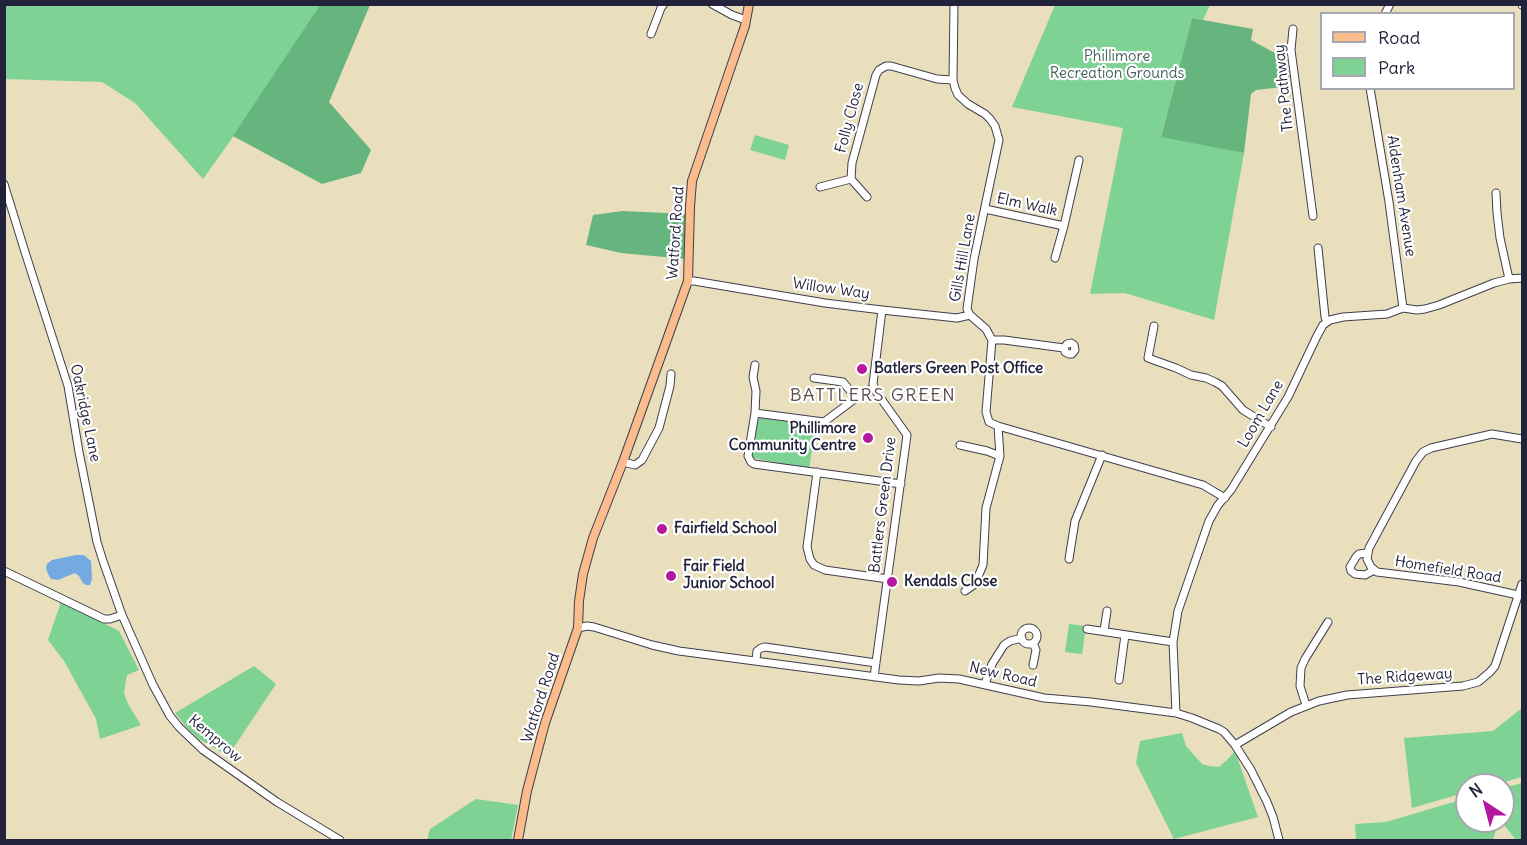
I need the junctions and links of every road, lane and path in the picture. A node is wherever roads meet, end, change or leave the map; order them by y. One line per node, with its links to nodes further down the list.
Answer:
1 (664, 4): 7 (street)
2 (712, 4): 5 (street)
3 (748, 4): 5 (main road, Watford Road)
4 (954, 4): 8 (street)
5 (746, 20): 23 (main road, Watford Road)
6 (1293, 29): 17 (street, The Pathway)
7 (651, 34)
8 (953, 80): 11 (street, Folly Close); 16 (street, Gills Hill Lane)
9 (1370, 90): 24 (street, Aldenham Avenue)
10 (1079, 160): 18 (street, Elm Walk)
11 (851, 179): 13 (street); 15 (street)
12 (4, 184): 56 (street, Oakridge Lane)
13 (820, 187)
14 (1496, 193): 22 (street)
15 (867, 197)
16 (985, 210): 18 (street, Elm Walk); 26 (street, Gills Hill Lane)
17 (1313, 216)
18 (1064, 226): 20 (street, Elm Walk)
19 (1318, 248): 27 (street)
20 (1055, 258)
21 (1522, 278): 22 (street)
22 (1509, 279): 24 (street)
23 (688, 281): 25 (street, Willow Way); 43 (main road, Watford Road)
24 (1403, 308): 27 (street)
25 (882, 310): 26 (street, Willow Way); 34 (street)
26 (970, 315): 29 (street, Gills Hill Lane)
27 (1327, 322): 38 (street, Loom Lane)
28 (1154, 326): 38 (street)
29 (992, 340): 30 (street); 37 (street)
30 (1064, 348)
31 (755, 365): 36 (street)
32 (671, 374): 43 (street)
33 (814, 378): 35 (street)
34 (874, 388): 35 (street); 45 (street, Battlers Green Drive)
35 (856, 398): 36 (street)
36 (755, 413): 44 (street)
37 (998, 426): 41 (street); 42 (street)
38 (1271, 426): 46 (street, Loom Lane)
39 (1522, 439): 47 (street, Homefield Road)
40 (960, 446): 42 (street)
41 (1102, 455): 46 (street); 48 (street)
42 (1000, 456): 53 (street)
43 (623, 462): 58 (main road, Watford Road)
44 (817, 472): 45 (street); 51 (street)
45 (901, 484): 51 (street, Battlers Green Drive)
46 (1225, 498): 63 (street, Loom Lane)
47 (1367, 553): 49 (street, Homefield Road); 49 (street, Homefield Road)
48 (1069, 559)
49 (1374, 570): 54 (street, Homefield Road)
50 (4, 571): 56 (street)
51 (888, 579): 66 (street, Battlers Green Drive)
52 (1522, 584): 54 (street, The Ridgeway)
53 (965, 591)
54 (1518, 595): 71 (street, The Ridgeway)
55 (1107, 611): 60 (street)
56 (122, 615): 74 (street, Kemprow)
57 (1328, 622): 71 (street)
58 (578, 628): 65 (street, New Road); 75 (main road, Watford Road)
59 (1088, 629): 60 (street)
60 (1104, 631): 61 (street)
61 (1125, 635): 63 (street); 69 (street)
62 (1022, 638): 64 (street); 64 (street); 70 (street)
63 (1173, 642): 72 (street, Loom Lane)
64 (1033, 643): 67 (street)
65 (756, 660): 66 (street); 68 (street, New Road)
66 (876, 663): 68 (street, Battlers Green Drive)
67 (1033, 665)
68 (874, 677): 70 (street, New Road)
69 (1119, 680)
70 (985, 684): 72 (street, New Road)
71 (1306, 705): 73 (street, The Ridgeway)
72 (1176, 713): 73 (street, New Road)
73 (1235, 745): 76 (street, New Road)
74 (340, 840)
75 (518, 840)
76 (1279, 840)

